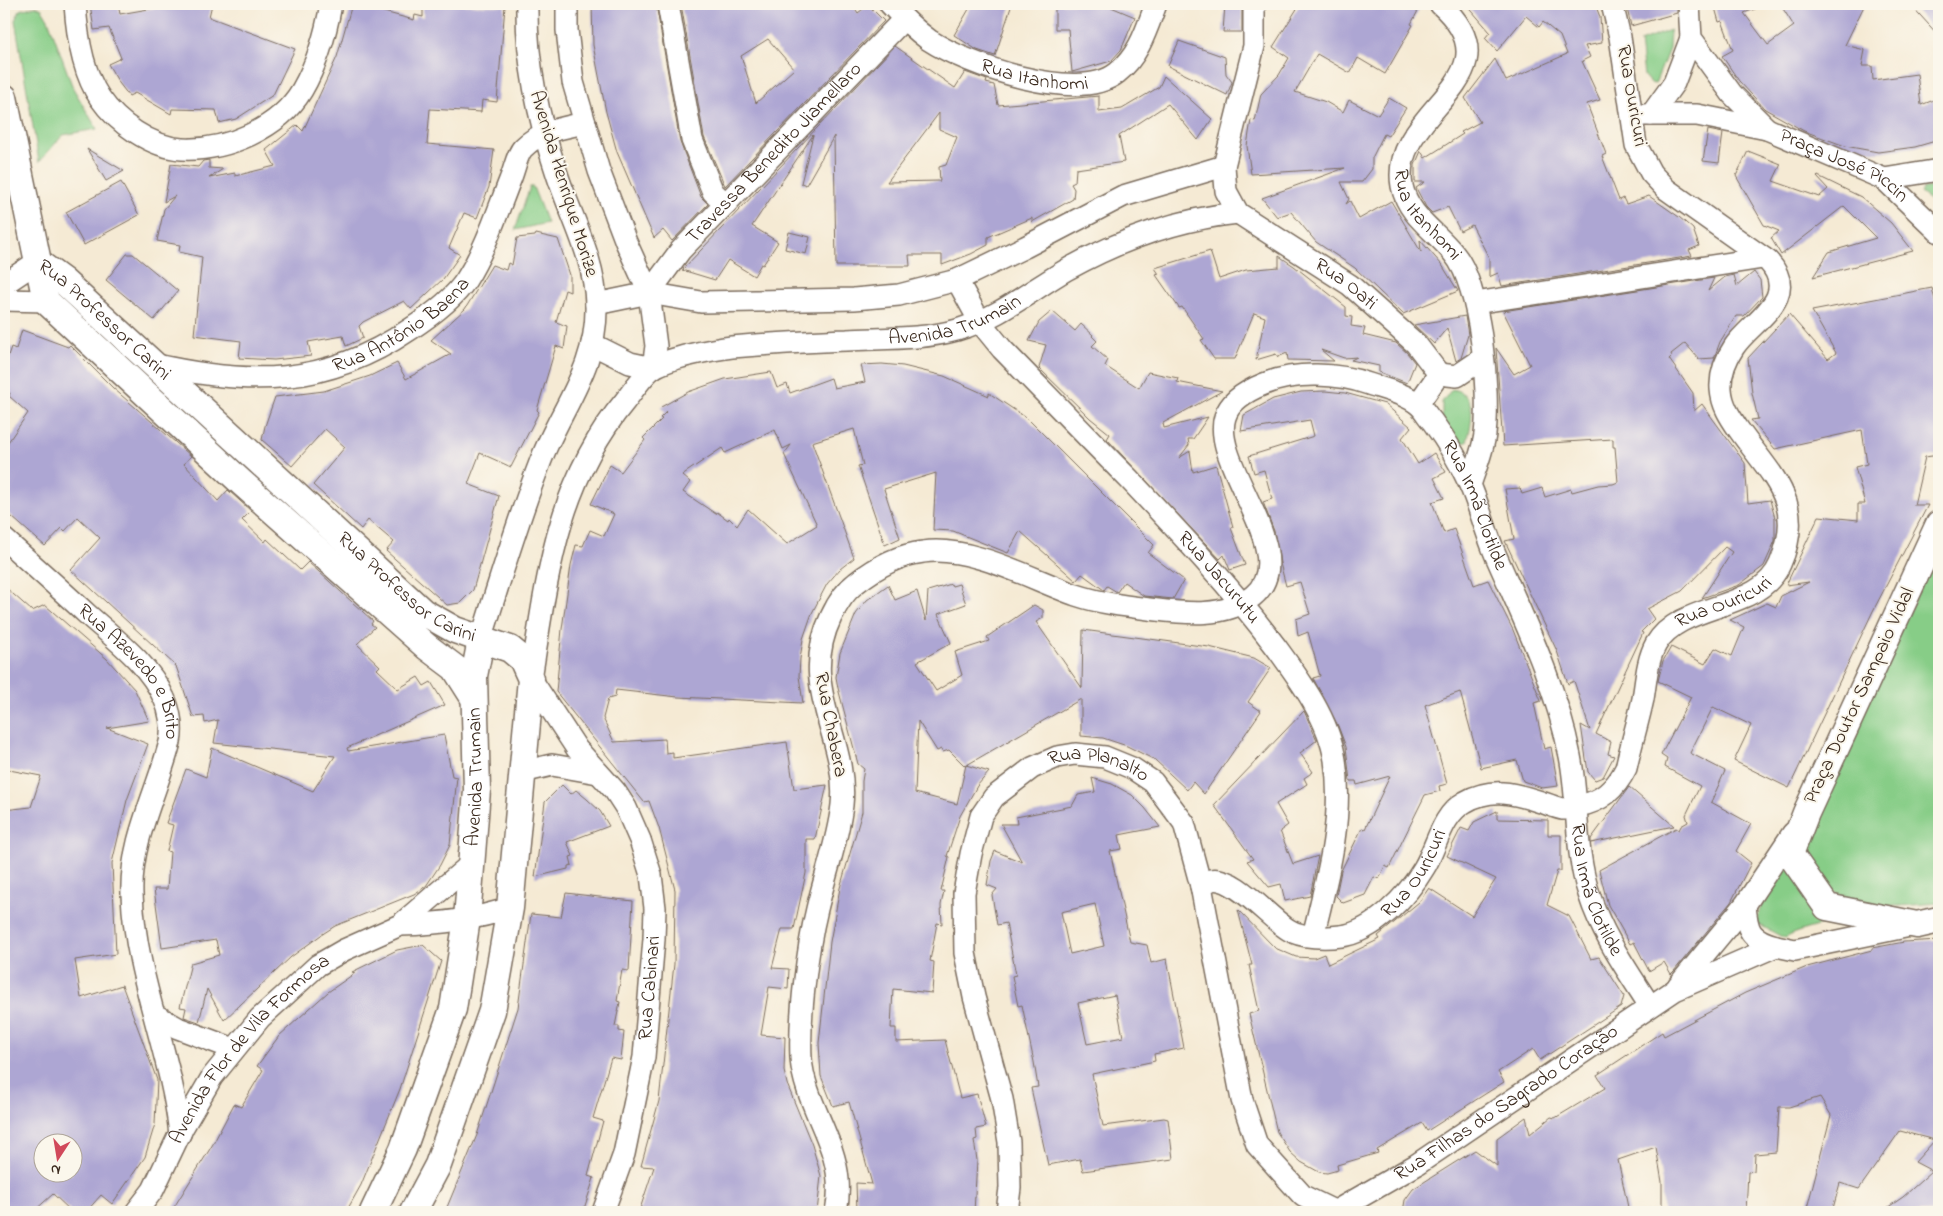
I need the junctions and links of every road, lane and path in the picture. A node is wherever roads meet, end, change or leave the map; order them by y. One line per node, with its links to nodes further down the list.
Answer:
1 (75, 4): 2 (street)
2 (331, 4)
3 (527, 4): 18 (street, Avenida Henrique Morize)
4 (567, 4): 16 (street, Avenida Henrique Morize)
5 (668, 4): 22 (street)
6 (890, 4): 12 (street, Rua Itanhomi)
7 (1156, 4): 12 (street, Rua Itanhomi)
8 (1254, 4): 19 (street)
9 (1440, 4): 32 (street, Rua Itanhomi)
10 (1612, 4): 15 (street, Rua Ouricuri)
11 (1689, 4): 13 (street)
12 (904, 20): 22 (street, Travessa Benedito Jiamellaro)
13 (1691, 38): 15 (street); 17 (street)
14 (4, 97): 26 (main road)
15 (1642, 115): 17 (street); 25 (street, Rua Ouricuri)
16 (585, 123): 18 (street, Rua Antônio Baena); 29 (street, Avenida Henrique Morize)
17 (1767, 129): 21 (street, Praça José Piccin)
18 (544, 133): 33 (street, Avenida Henrique Morize); 37 (street, Rua Antônio Baena)
19 (1224, 166): 23 (street); 27 (street, Avenida Trumain)
20 (1939, 170): 21 (street)
21 (1884, 179): 24 (street, Praça José Piccin)
22 (726, 204): 29 (street, Travessa Benedito Jiamellaro)
23 (1238, 213): 34 (street, Avenida Trumain); 39 (street, Rua Oati)
24 (1939, 232)
25 (1763, 258): 32 (street); 51 (street, Rua Ouricuri)
26 (37, 262): 28 (street); 31 (main road, Rua Professor Carini); 37 (main road, Rua Professor Carini)
27 (957, 280): 29 (street, Avenida Trumain); 34 (street, Rua Jacurutu)
28 (4, 284)
29 (649, 293): 33 (street, Avenida Trumain); 38 (street)
30 (4, 300): 31 (street)
31 (46, 301): 40 (main road, Rua Professor Carini)
32 (1475, 303): 36 (street, Rua Itanhomi)
33 (596, 304): 35 (street, Avenida Trumain)
34 (980, 322): 38 (street, Avenida Trumain); 45 (street, Rua Jacurutu)
35 (592, 344): 38 (street); 46 (street, Avenida Trumain)
36 (1482, 359): 39 (street); 42 (street, Rua Itanhomi)
37 (150, 363): 40 (street); 46 (main road, Rua Professor Carini)
38 (654, 368): 47 (street, Avenida Trumain)
39 (1439, 374): 41 (street)
40 (133, 383): 48 (main road, Rua Professor Carini)
41 (1418, 404): 42 (street, Rua Irmã Clotilde); 45 (street, Rua Irmã Clotilde)
42 (1470, 485): 51 (street, Rua Irmã Clotilde)
43 (1939, 524): 52 (main road, Praça Doutor Sampaio Vidal)
44 (4, 539): 64 (street, Rua Azevedo e Brito)
45 (1243, 603): 60 (street, Rua Jacurutu); 71 (street, Rua Chabera)
46 (481, 640): 47 (main road, Rua Professor Carini); 48 (main road, Avenida Trumain)
47 (531, 679): 49 (main road, Avenida Trumain); 50 (street, Rua Cabinari)
48 (474, 698): 53 (main road, Avenida Trumain)
49 (522, 772): 50 (street); 56 (main road, Avenida Trumain)
50 (598, 773): 70 (street, Rua Cabinari)
51 (1575, 806): 60 (street, Rua Ouricuri); 63 (street, Rua Irmã Clotilde)
52 (1806, 813): 55 (street, Praça Doutor Sampaio Vidal); 58 (main road, Praça Doutor Sampaio Vidal)
53 (471, 864): 57 (main road, Avenida Trumain); 59 (street, Avenida Flor de Vila Formosa)
54 (1201, 886): 60 (street, Rua Ouricuri); 72 (street, Rua Planalto); 73 (street, Rua Planalto)
55 (1745, 905): 61 (street); 62 (street, Praça Doutor Sampaio Vidal)
56 (510, 908): 57 (street, Avenida Flor de Vila Formosa); 69 (main road, Avenida Trumain)
57 (467, 919): 59 (street, Avenida Flor de Vila Formosa); 68 (main road, Avenida Trumain)
58 (1928, 922): 61 (street, Praça Doutor Sampaio Vidal)
59 (400, 925): 65 (street, Avenida Flor de Vila Formosa)
60 (1313, 936)
61 (1776, 946): 62 (street, Praça Doutor Sampaio Vidal)
62 (1675, 990): 63 (street, Rua Filhas do Sagrado Coração)
63 (1650, 1006): 73 (street, Rua Filhas do Sagrado Coração)
64 (155, 1015): 65 (street); 66 (street, Rua Azevedo e Brito)
65 (234, 1049): 66 (street, Avenida Flor de Vila Formosa)
66 (180, 1134): 67 (street, Avenida Flor de Vila Formosa)
67 (136, 1212)
68 (373, 1212)
69 (413, 1212)
70 (603, 1212)
71 (836, 1212)
72 (1007, 1212)
73 (1335, 1212)

